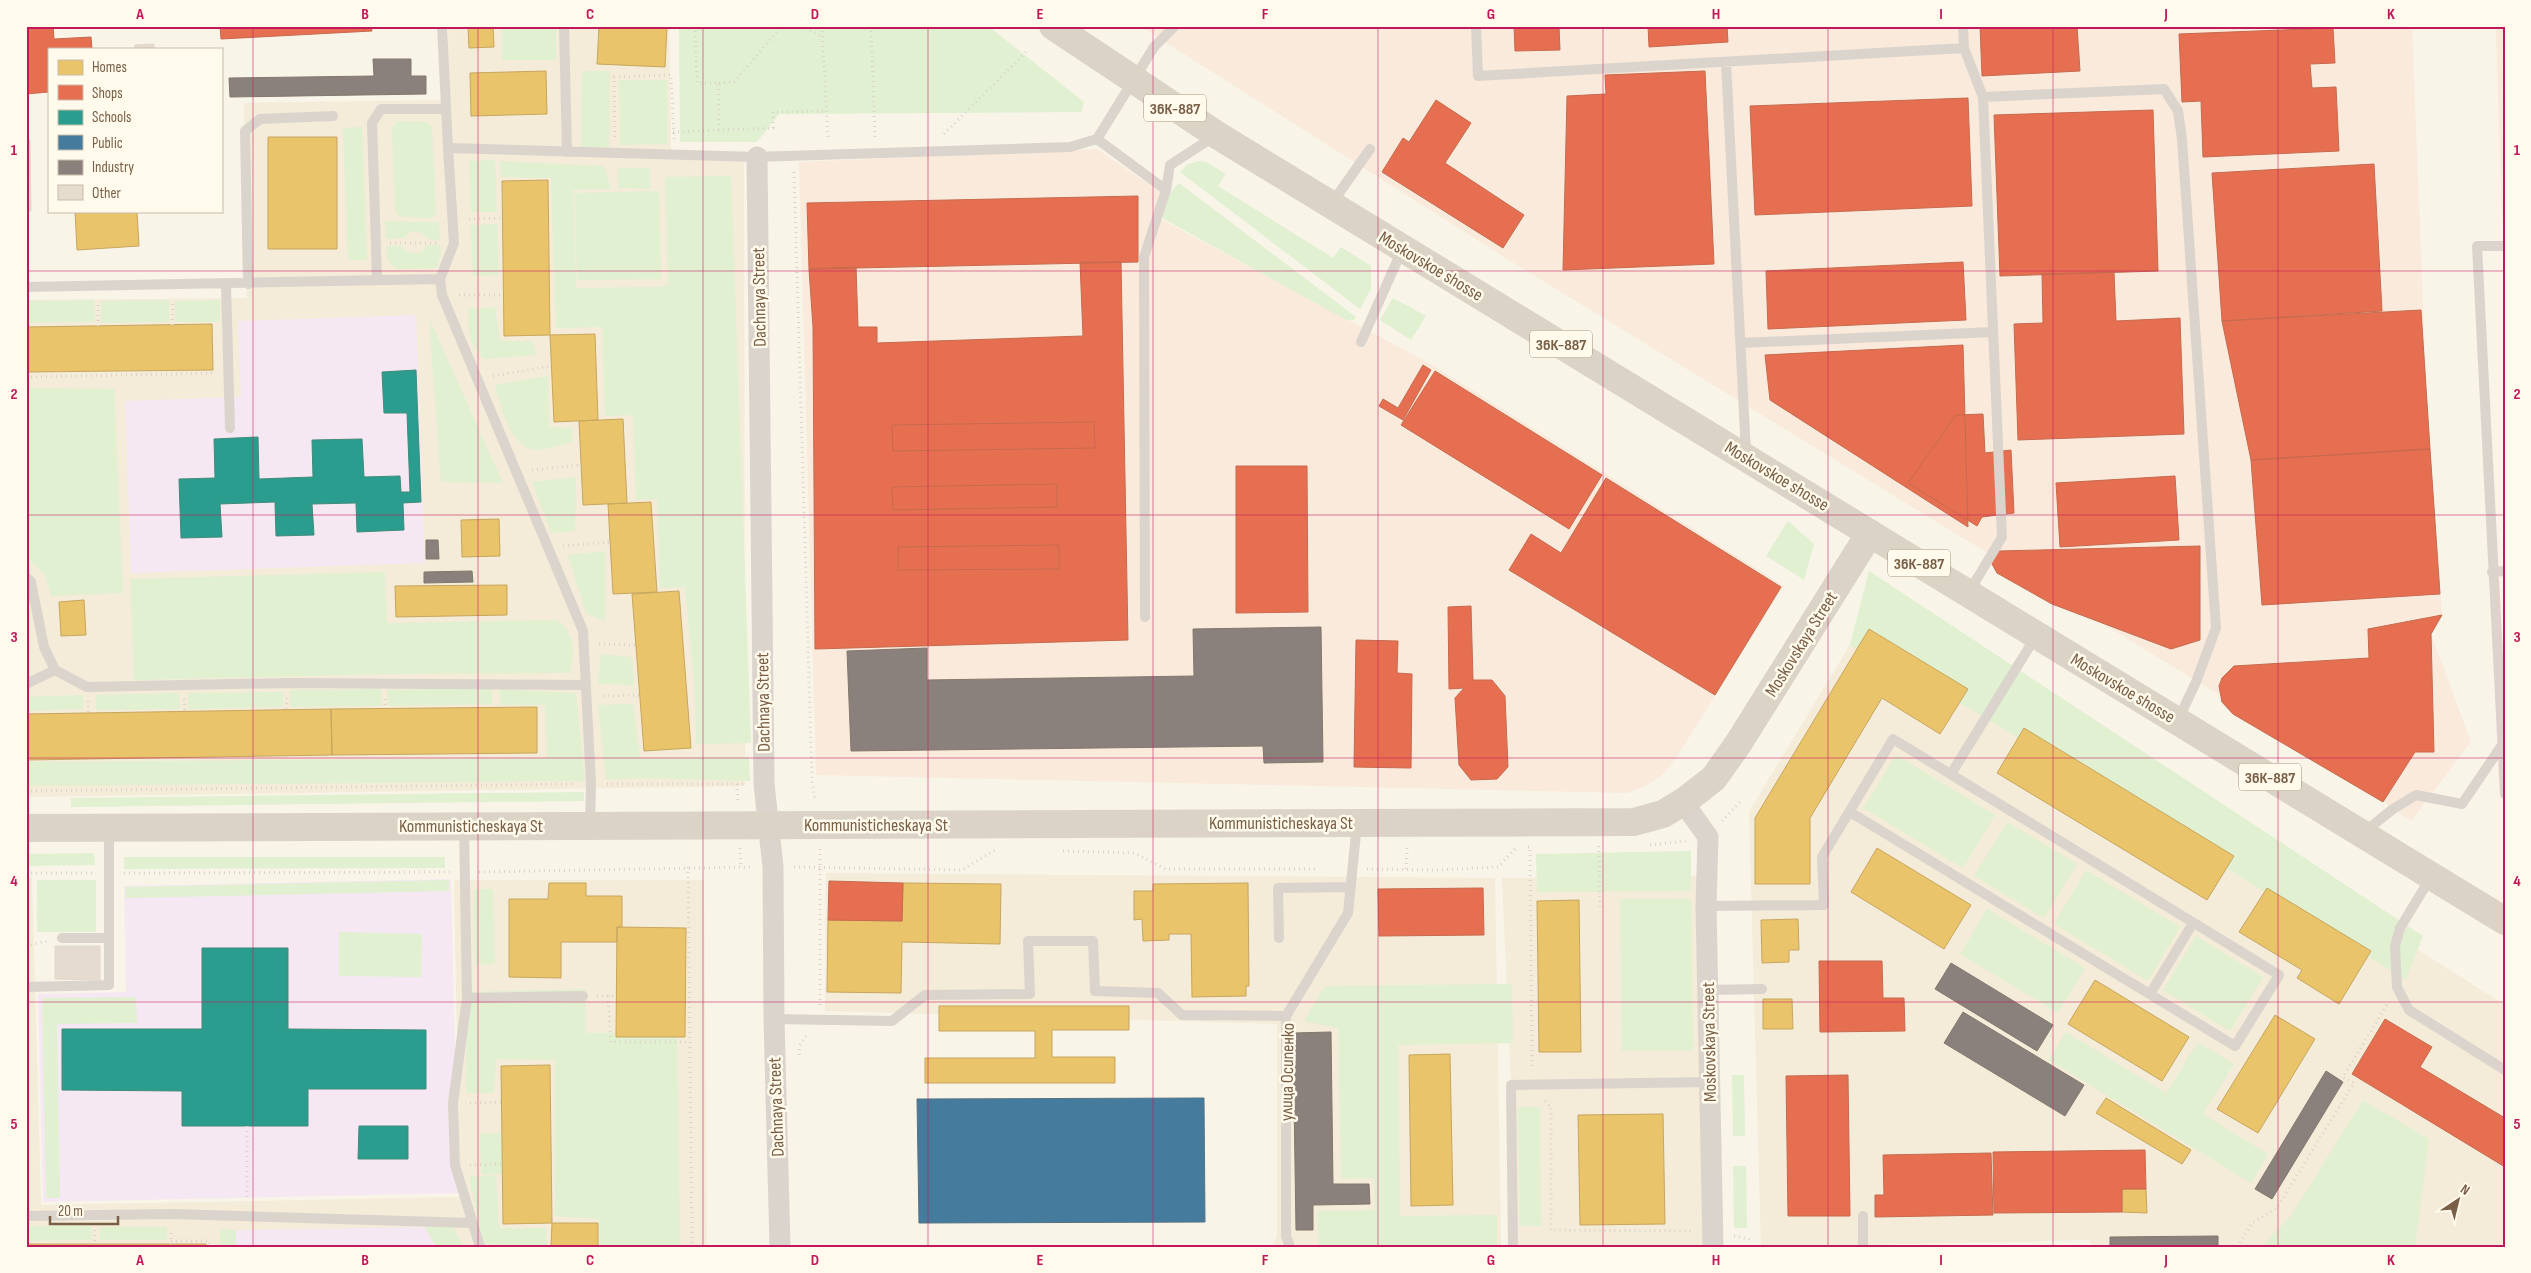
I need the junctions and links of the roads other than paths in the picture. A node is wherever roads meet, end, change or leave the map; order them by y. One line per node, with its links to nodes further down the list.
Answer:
1 (442, 26): 11 (lane)
2 (564, 26): 17 (lane)
3 (1054, 26): 9 (main road, Moskovskoe shosse / 36К-887)
4 (1175, 26): 9 (lane)
5 (1476, 26): 8 (lane)
6 (1963, 26): 7 (lane)
7 (1964, 48): 8 (lane); 10 (lane)
8 (1726, 62): 30 (lane)
9 (1134, 82): 13 (main road, Moskovskoe shosse / 36К-887); 14 (lane)
10 (1983, 97): 28 (lane); 43 (lane)
11 (446, 109): 15 (lane); 24 (lane)
12 (333, 116): 26 (lane)
13 (1217, 135): 19 (lane); 20 (main road, Moskovskoe shosse / 36К-887)
14 (1097, 140): 18 (lane); 19 (lane)
15 (448, 148): 17 (lane); 23 (lane)
16 (1370, 149): 20 (lane)
17 (567, 152): 18 (lane)
18 (757, 157): 51 (street, Dachnaya Street)
19 (1166, 190): 38 (lane)
20 (1331, 204): 22 (main road, Moskovskoe shosse / 36К-887)
21 (2505, 246): 35 (lane)
22 (1403, 248): 29 (lane); 32 (main road, Moskovskoe shosse / 36К-887)
23 (440, 279): 24 (lane); 42 (lane)
24 (378, 280): 26 (lane)
25 (226, 284): 26 (lane); 27 (lane); 31 (lane)
26 (248, 284)
27 (26, 288)
28 (1993, 332): 30 (lane); 37 (lane)
29 (1361, 342)
30 (1741, 343): 32 (lane)
31 (230, 428)
32 (1746, 458): 33 (main road, Moskovskoe shosse / 36К-887)
33 (1870, 533): 37 (main road, Moskovskoe shosse / 36К-887); 46 (main road, Moskovskaya Street)
34 (2505, 571): 35 (lane)
35 (2492, 572): 44 (lane)
36 (26, 577): 40 (lane)
37 (1969, 593): 39 (main road, Moskovskoe shosse / 36К-887)
38 (1145, 617)
39 (2036, 635): 43 (main road, Moskovskoe shosse / 36К-887); 45 (lane)
40 (55, 670): 41 (lane); 42 (lane)
41 (26, 684)
42 (585, 685): 53 (lane)
43 (2177, 721): 56 (main road, Moskovskoe shosse / 36К-887)
44 (2504, 745): 47 (lane); 56 (lane)
45 (1951, 774): 49 (lane); 61 (lane)
46 (1714, 778): 48 (main road, Kommunisticheskaya St)
47 (2505, 794)
48 (1683, 802): 50 (main road, Kommunisticheskaya St); 59 (street, Moskovskaya Street)
49 (1850, 812): 59 (lane); 68 (lane)
50 (1358, 823): 51 (main road, Kommunisticheskaya St); 58 (lane, улица Осипенко)
51 (770, 825): 53 (main road, Kommunisticheskaya St); 72 (street, Dachnaya Street)
52 (464, 826): 53 (main road, Kommunisticheskaya St); 55 (main road, Kommunisticheskaya St); 70 (lane)
53 (590, 826)
54 (26, 828): 55 (main road, Kommunisticheskaya St)
55 (109, 828): 63 (lane)
56 (2362, 834): 57 (main road, Moskovskoe shosse / 36К-887)
57 (2431, 876): 60 (main road, Moskovskoe shosse / 36К-887); 73 (lane)
58 (1351, 887): 64 (lane); 71 (lane, улица Осипенко)
59 (1706, 906): 67 (street, Moskovskaya Street)
60 (2505, 921)
61 (2193, 923): 68 (lane); 68 (lane)
62 (62, 938): 63 (lane)
63 (109, 938): 65 (lane)
64 (1278, 938)
65 (26, 987)
66 (1762, 989): 67 (lane)
67 (1708, 990): 74 (street, Moskovskaya Street)
68 (2150, 994)
69 (583, 996): 70 (lane)
70 (468, 998): 77 (lane)
71 (1286, 1016): 72 (lane); 81 (lane, улица Осипенко)
72 (774, 1019): 80 (street, Dachnaya Street)
73 (2505, 1070)
74 (1710, 1082): 78 (street, Moskovskaya Street); 82 (lane)
75 (26, 1216): 77 (lane)
76 (1863, 1216): 83 (lane)
77 (473, 1223): 79 (lane)
78 (1713, 1239)
79 (480, 1247)
80 (780, 1247)
81 (1290, 1247)
82 (1513, 1247)
83 (1863, 1247)

